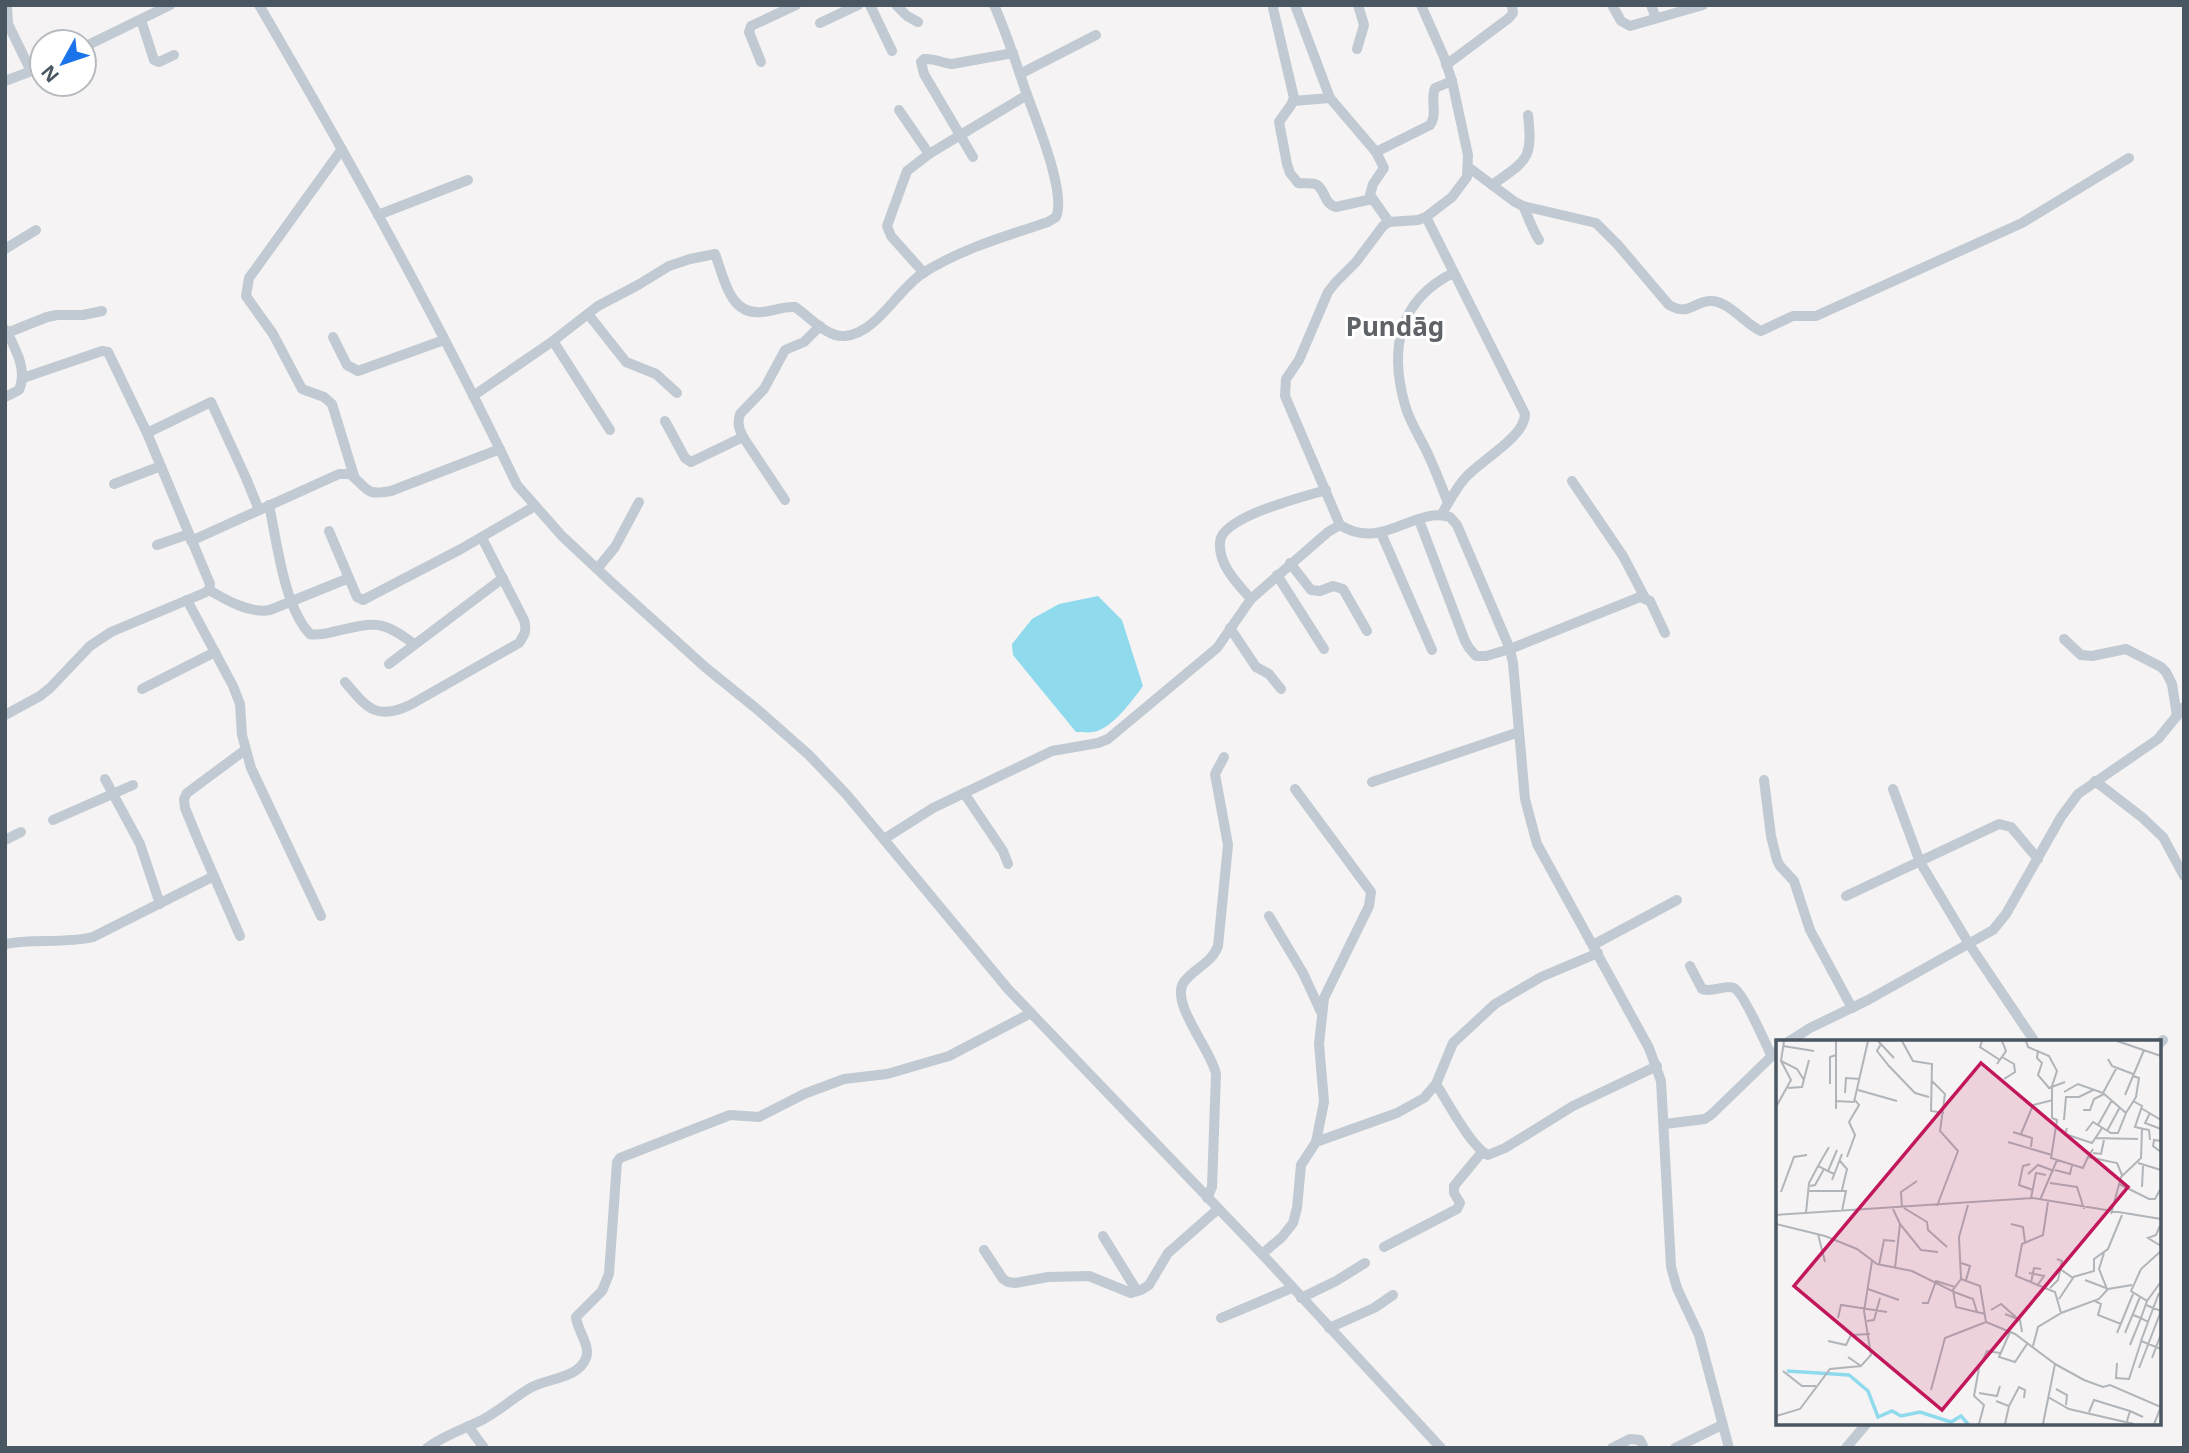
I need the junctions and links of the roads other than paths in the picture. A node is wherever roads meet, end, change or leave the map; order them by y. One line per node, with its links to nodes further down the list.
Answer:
1 (7, 5): 28 (street)
2 (170, 5): 18 (street)
3 (260, 5): 40 (street)
4 (796, 5): 27 (street)
5 (858, 5): 20 (street)
6 (870, 5): 24 (street)
7 (896, 5): 19 (street)
8 (993, 5): 25 (street)
9 (1274, 5): 36 (street)
10 (1296, 5): 35 (street)
11 (1358, 5): 23 (street)
12 (1421, 5): 29 (street)
13 (1512, 5): 29 (street)
14 (1612, 5): 17 (street)
15 (1651, 5): 17 (street)
16 (1703, 5): 17 (street)
17 (1656, 18)
18 (141, 20): 22 (street); 26 (street)
19 (918, 22)
20 (820, 23)
21 (1096, 35): 31 (street)
22 (98, 40)
23 (1357, 48)
24 (892, 51)
25 (1013, 53): 31 (street); 39 (street)
26 (174, 55)
27 (761, 62)
28 (28, 65)
29 (1446, 65): 33 (street)
30 (28, 72): 32 (street)
31 (1020, 74): 34 (street)
32 (5, 81)
33 (1452, 81): 41 (street); 45 (street)
34 (1027, 95): 39 (street); 56 (street)
35 (1331, 98): 36 (street); 41 (street)
36 (1293, 101): 48 (street)
37 (899, 110): 42 (street)
38 (1528, 115): 47 (street)
39 (961, 135): 42 (street); 43 (street)
40 (342, 149): 50 (street); 75 (street)
41 (1376, 152): 48 (street)
42 (929, 154): 56 (street)
43 (973, 158)
44 (2129, 158): 49 (street)
45 (1468, 167): 47 (street); 51 (street)
46 (468, 180): 50 (street)
47 (1492, 185): 49 (street)
48 (1372, 199): 52 (street)
49 (1523, 206): 54 (street)
50 (378, 215): 63 (street)
51 (1426, 217): 52 (street); 57 (street)
52 (1389, 222): 78 (street)
53 (36, 230): 55 (street)
54 (1539, 240)
55 (5, 249)
56 (923, 273): 60 (street)
57 (1454, 273): 81 (street); 81 (street)
58 (103, 311): 61 (street)
59 (588, 314): 60 (street); 64 (street); 66 (street)
60 (820, 326): 72 (street)
61 (6, 331): 65 (street)
62 (333, 337): 63 (street)
63 (444, 340): 67 (street)
64 (553, 341): 67 (street); 70 (street)
65 (23, 378): 68 (street); 71 (street)
66 (677, 393)
67 (473, 396): 73 (street)
68 (5, 397)
69 (665, 421): 72 (street)
70 (610, 430)
71 (147, 433): 74 (street); 83 (street)
72 (743, 437): 79 (street)
73 (500, 449): 75 (street); 82 (street)
74 (161, 466): 77 (street); 89 (street)
75 (354, 476): 83 (street)
76 (1572, 481): 98 (street)
77 (114, 484)
78 (1325, 490): 86 (street); 99 (street)
79 (785, 500)
80 (639, 502): 93 (street)
81 (1448, 503): 84 (street)
82 (535, 506): 90 (street); 93 (street)
83 (264, 508): 89 (street); 101 (street)
84 (1442, 514): 85 (street); 110 (street)
85 (1419, 520): 88 (street); 110 (street)
86 (1340, 525): 88 (street); 92 (street)
87 (329, 531): 95 (street)
88 (1381, 533): 111 (street)
89 (190, 538): 91 (street); 97 (street)
90 (482, 538): 95 (street); 96 (street)
91 (156, 545)
92 (1290, 563): 94 (street); 104 (street)
93 (597, 569): 134 (street)
94 (1277, 575): 99 (street); 109 (street)
95 (349, 578): 101 (street)
96 (503, 578): 102 (street); 108 (street)
97 (209, 590): 100 (street); 101 (street)
98 (1645, 598): 105 (street); 110 (street)
99 (1251, 599): 103 (street)
100 (187, 600): 112 (street); 118 (street)
101 (291, 602): 108 (street)
102 (526, 628): 107 (street); 114 (street)
103 (1230, 628): 116 (street); 130 (street)
104 (1367, 631)
105 (1665, 633)
106 (2064, 639): 117 (street)
107 (532, 641)
108 (414, 644): 113 (street)
109 (1324, 649)
110 (1510, 649): 119 (street)
111 (1433, 650)
112 (215, 652): 115 (street); 120 (street)
113 (389, 664)
114 (345, 682)
115 (142, 689)
116 (1281, 689)
117 (2180, 711): 124 (street)
118 (5, 715)
119 (1519, 732): 125 (street); 148 (street)
120 (245, 750): 138 (street); 143 (street)
121 (1224, 757): 161 (street)
122 (105, 779): 129 (street)
123 (1764, 780): 150 (street)
124 (2095, 781): 135 (street); 139 (street)
125 (1372, 782)
126 (133, 785): 129 (street)
127 (1295, 789): 151 (street)
128 (1893, 789): 136 (street)
129 (112, 793): 131 (street); 142 (street)
130 (964, 793): 134 (street); 137 (street)
131 (53, 820)
132 (21, 832): 133 (street)
133 (5, 839)
134 (884, 839): 152 (street)
135 (2038, 859): 136 (street); 147 (street)
136 (1920, 862): 140 (street); 147 (street)
137 (1008, 864)
138 (214, 876): 142 (street); 145 (street)
139 (2184, 876)
140 (1846, 896)
141 (1677, 900): 148 (street)
142 (160, 904): 146 (street)
143 (321, 916)
144 (1269, 916): 151 (street)
145 (240, 936)
146 (5, 944)
147 (1969, 944): 150 (street); 154 (street)
148 (1596, 949): 156 (street); 157 (street)
149 (1690, 966): 155 (street)
150 (1852, 1008): 153 (street)
151 (1321, 1012): 159 (street)
152 (1031, 1013): 161 (street); 176 (street)
153 (1791, 1040)
154 (2034, 1040)
155 (1775, 1052): 158 (street)
156 (1657, 1066): 158 (street); 160 (street)
157 (1436, 1084): 159 (street); 160 (street)
158 (1665, 1124): 174 (street)
159 (1316, 1142): 166 (street)
160 (1482, 1152): 164 (street)
161 (1207, 1198): 162 (street)
162 (1218, 1209): 166 (street); 169 (street)
163 (1102, 1236): 169 (street)
164 (1384, 1247)
165 (984, 1250): 169 (street)
166 (1262, 1254): 168 (street)
167 (1365, 1263): 171 (street)
168 (1292, 1288): 171 (street); 172 (street)
169 (1136, 1291)
170 (1393, 1295): 173 (street)
171 (1301, 1298): 173 (street)
172 (1221, 1318)
173 (1329, 1328): 179 (street)
174 (1721, 1425): 182 (street); 183 (street)
175 (1865, 1425): 184 (street)
176 (468, 1426): 177 (street); 178 (street)
177 (427, 1448)
178 (484, 1448)
179 (1441, 1448)
180 (1612, 1448): 181 (street)
181 (1644, 1448)
182 (1675, 1448)
183 (1729, 1448)
184 (1846, 1448)

